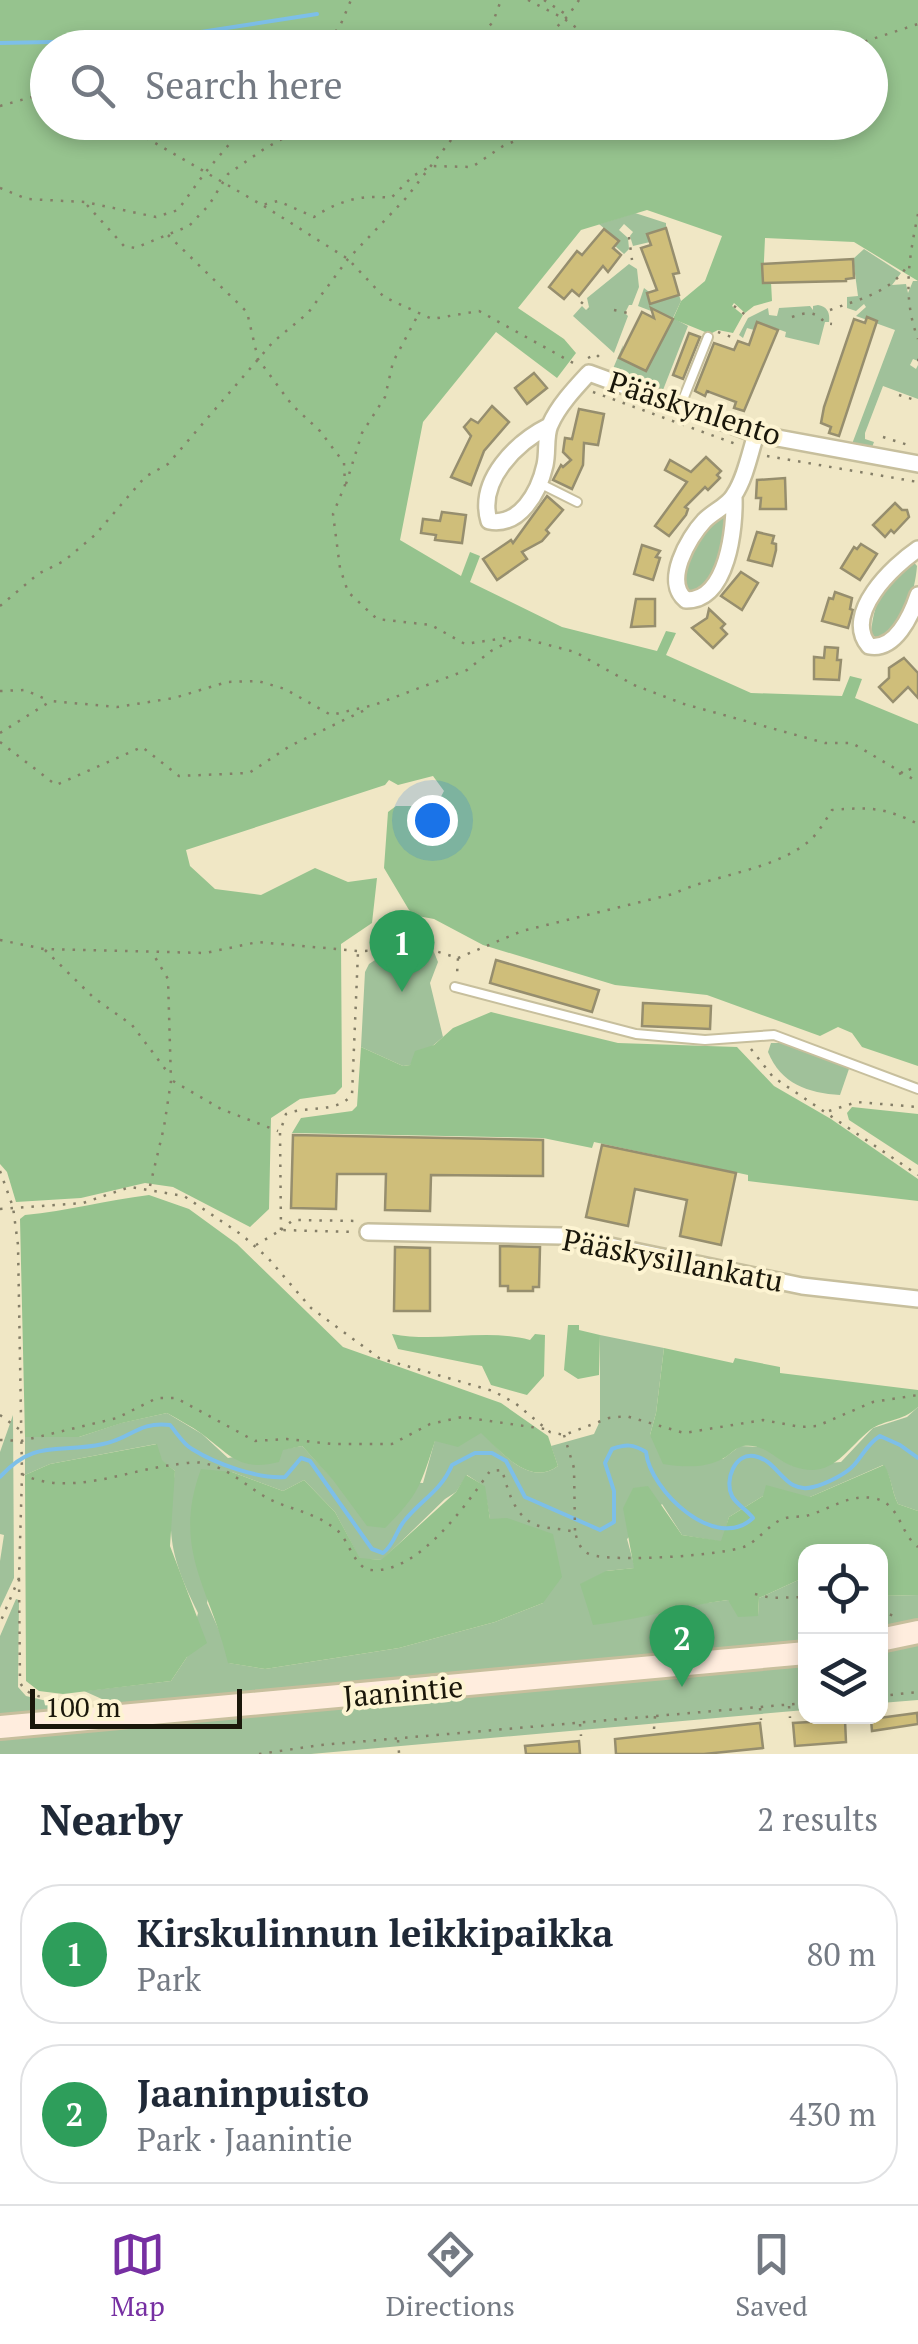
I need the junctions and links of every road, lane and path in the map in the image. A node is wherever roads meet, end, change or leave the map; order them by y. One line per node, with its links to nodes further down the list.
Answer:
1 (351, 0): 8 (path)
2 (501, 0): 9 (path)
3 (528, 0): 6 (path)
4 (544, 0): 6 (path)
5 (579, 0): 6 (path)
6 (565, 17): 10 (path); 11 (path)
7 (918, 24): 12 (path)
8 (337, 30)
9 (485, 30)
10 (551, 30)
11 (581, 30)
12 (888, 34)
13 (30, 98): 14 (path)
14 (0, 106)
15 (148, 140): 21 (path)
16 (233, 140): 21 (path)
17 (279, 140): 22 (path)
18 (451, 140): 20 (path)
19 (517, 140): 20 (path)
20 (431, 166): 25 (path); 29 (path)
21 (204, 174): 22 (path); 24 (path)
22 (223, 182): 25 (path); 27 (path)
23 (0, 188): 24 (path)
24 (85, 202): 27 (path)
25 (262, 205): 29 (path)
26 (918, 214): 31 (path)
27 (168, 235): 47 (path)
28 (629, 237): 30 (path)
29 (348, 259): 38 (path); 47 (path)
30 (632, 260)
31 (907, 266): 37 (path); 46 (path)
32 (580, 302): 35 (path)
33 (811, 303): 39 (path)
34 (734, 306): 41 (path)
35 (590, 309)
36 (614, 310): 40 (path)
37 (830, 310)
38 (419, 312): 48 (path); 58 (path)
39 (812, 312): 42 (path); 43 (path)
40 (632, 314)
41 (747, 316)
42 (792, 317)
43 (832, 324)
44 (708, 337): 45 (path); 51 (lane)
45 (734, 338)
46 (918, 339)
47 (258, 358): 58 (path); 63 (path)
48 (589, 373): 51 (street, Pääskynlento); 52 (street)
49 (899, 395): 50 (path)
50 (918, 402)
51 (680, 407): 53 (street, Pääskynlento)
52 (550, 426): 57 (street); 57 (street)
53 (756, 434): 56 (street, Pääskynlento); 59 (street)
54 (883, 437): 55 (path)
55 (908, 444)
56 (918, 464)
57 (540, 483): 60 (lane)
58 (345, 485): 64 (path)
59 (734, 497): 59 (street)
60 (577, 502)
61 (918, 549): 62 (street)
62 (918, 595)
63 (0, 606)
64 (518, 636): 67 (path); 71 (path)
65 (0, 691): 66 (path)
66 (51, 701): 67 (path); 68 (path)
67 (374, 705): 69 (path)
68 (0, 733)
69 (0, 742)
70 (918, 766): 71 (path)
71 (901, 773): 72 (path)
72 (918, 782)
73 (918, 824): 78 (path)
74 (0, 940): 75 (path)
75 (44, 949): 76 (path); 81 (path)
76 (151, 950): 77 (path); 81 (path)
77 (358, 951): 78 (path); 85 (path)
78 (458, 958): 79 (path)
79 (456, 987): 80 (lane)
80 (741, 1036): 82 (lane); 84 (path)
81 (170, 1078): 85 (path); 88 (path)
82 (918, 1089)
83 (918, 1107): 84 (path)
84 (827, 1112): 87 (path)
85 (280, 1132): 91 (path)
86 (0, 1171): 89 (path)
87 (918, 1174)
88 (150, 1188): 89 (path); 93 (path)
89 (13, 1207): 90 (path); 98 (path)
90 (0, 1209)
91 (281, 1230): 92 (path); 93 (path)
92 (368, 1232): 94 (street, Pääskysillankatu)
93 (254, 1246): 97 (path)
94 (918, 1299)
95 (918, 1395): 99 (path)
96 (0, 1415): 98 (path)
97 (547, 1429): 99 (path); 101 (path)
98 (21, 1431): 101 (path)
99 (564, 1435): 103 (path)
100 (0, 1440): 101 (path)
101 (21, 1441): 102 (path)
102 (22, 1474): 103 (path); 105 (path)
103 (575, 1530): 104 (path)
104 (918, 1547)
105 (19, 1578): 108 (path); 119 (path)
106 (754, 1594): 107 (path)
107 (798, 1597)
108 (0, 1623)
109 (918, 1632): 110 (main road)
110 (888, 1638)
111 (798, 1654): 119 (main road, Jaanintie)
112 (918, 1692): 113 (path)
113 (888, 1695)
114 (798, 1703): 115 (path)
115 (789, 1704): 116 (path); 118 (path)
116 (760, 1707): 117 (path); 120 (path)
117 (655, 1716): 121 (path); 123 (path)
118 (790, 1718)
119 (92, 1719): 122 (main road, Jaanintie)
120 (761, 1720)
121 (580, 1722): 124 (path); 125 (path)
122 (0, 1727)
123 (654, 1729)
124 (581, 1736)
125 (398, 1738): 126 (path); 127 (path)
126 (399, 1753)
127 (260, 1754)

